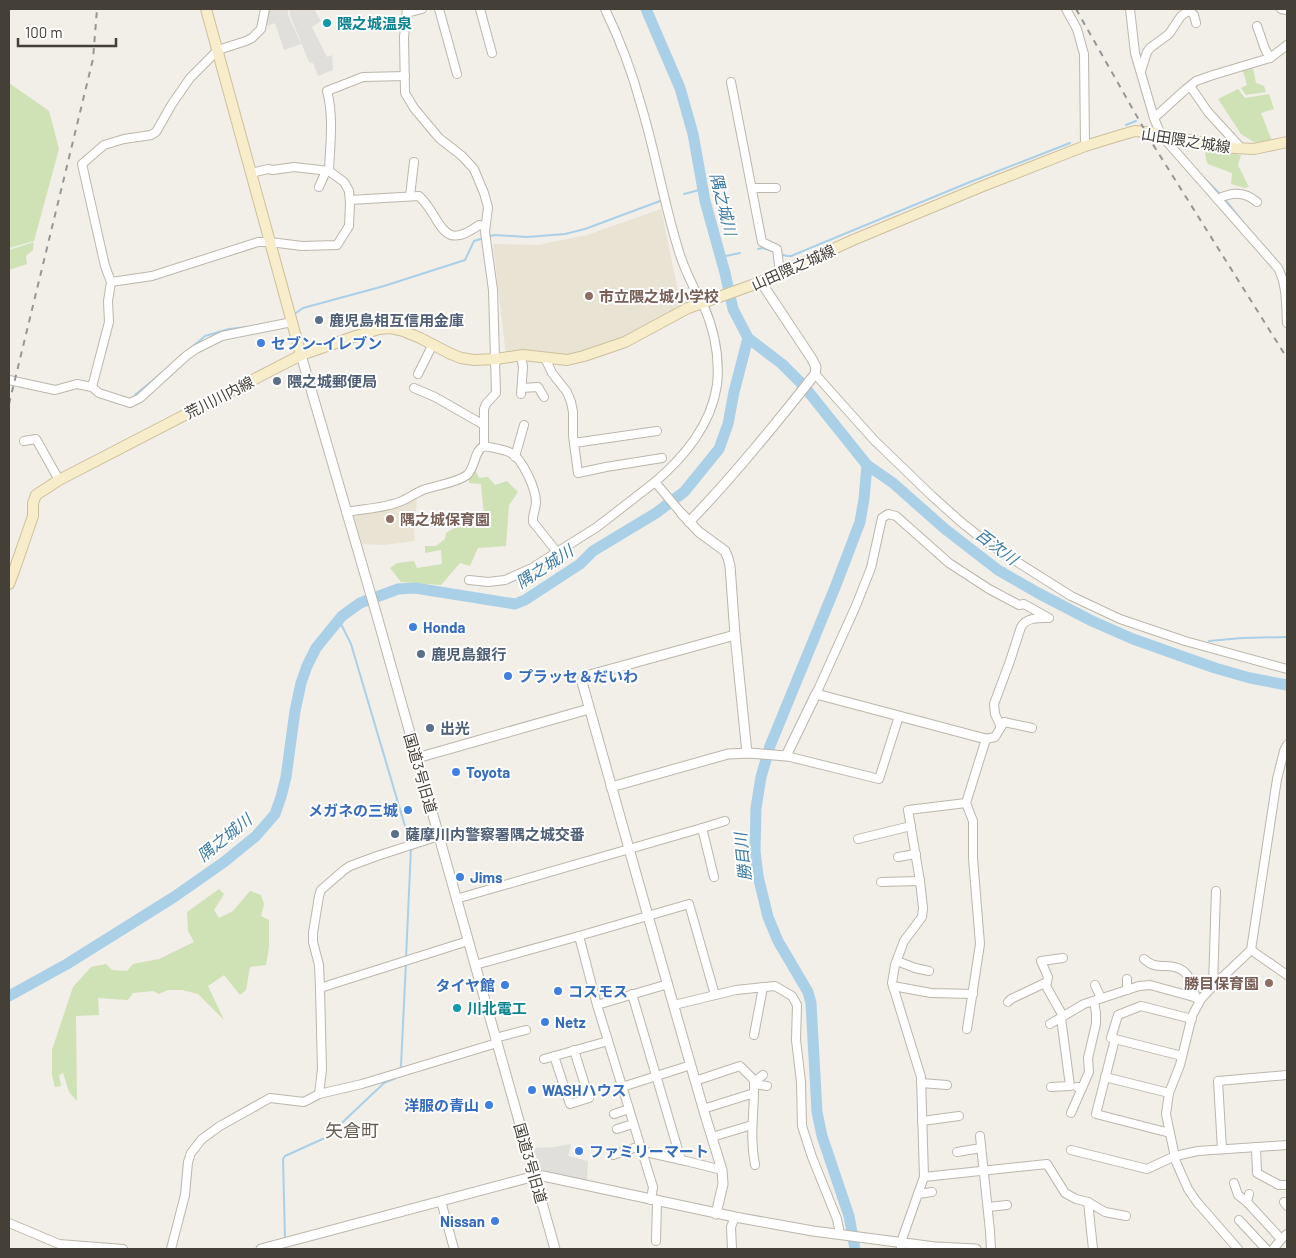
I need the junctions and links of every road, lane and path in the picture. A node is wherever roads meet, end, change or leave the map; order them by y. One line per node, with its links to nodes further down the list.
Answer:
1 (206, 9): 16 (main road)
2 (265, 9): 16 (street)
3 (422, 9): 12 (street)
4 (439, 9): 20 (street)
5 (480, 9): 17 (street)
6 (606, 9): 46 (street)
7 (1066, 9): 27 (street)
8 (1130, 9): 19 (street)
9 (1189, 9): 13 (street); 19 (street)
10 (1281, 9): 11 (street)
11 (1287, 10)
12 (407, 11): 21 (street)
13 (1196, 23)
14 (1257, 26): 18 (street)
15 (1287, 45): 18 (street)
16 (218, 50): 31 (main road); 44 (street)
17 (492, 53)
18 (1270, 58): 23 (street)
19 (1141, 72): 24 (street)
20 (457, 74)
21 (405, 76): 30 (street); 39 (street)
22 (731, 82): 33 (street)
23 (1190, 86): 24 (street); 28 (street)
24 (1154, 118): 25 (street)
25 (1161, 134): 27 (main road, 山田隈之城線); 28 (main road, 山田隈之城線); 36 (street)
26 (1287, 142): 28 (main road, 山田隈之城線)
27 (1085, 146): 43 (main road, 山田隈之城線)
28 (1242, 148)
29 (414, 162): 35 (street)
30 (327, 171): 31 (street); 32 (street); 37 (street)
31 (251, 173): 40 (main road)
32 (319, 187)
33 (752, 188): 34 (street); 43 (street)
34 (776, 188)
35 (410, 196): 37 (street); 39 (street)
36 (1221, 198): 38 (street); 42 (street)
37 (350, 200): 40 (street)
38 (1257, 202)
39 (485, 233): 54 (street)
40 (270, 242): 44 (street); 48 (main road)
41 (1287, 265): 42 (street)
42 (1278, 268): 47 (street)
43 (780, 273): 45 (main road, 山田隈之城線)
44 (111, 282): 58 (street)
45 (758, 283): 46 (main road, 山田隈之城線); 56 (street)
46 (704, 302): 53 (main road, 山田隈之城線); 70 (street)
47 (1287, 306): 49 (street)
48 (290, 318): 51 (main road); 58 (street)
49 (1287, 323)
50 (433, 344): 51 (main road, 山田隈之城線); 54 (main road, 山田隈之城線); 55 (street)
51 (301, 355): 69 (main road, 荒川川内線); 71 (street, 国道3号旧道)
52 (521, 356): 53 (main road, 山田隈之城線); 54 (main road, 山田隈之城線); 60 (street)
53 (545, 358): 65 (street)
54 (496, 359): 61 (street)
55 (418, 374)
56 (814, 375): 73 (street); 78 (street)
57 (9, 380): 58 (street)
58 (92, 386)
59 (414, 388): 61 (street)
60 (544, 397)
61 (484, 425): 66 (street)
62 (524, 425): 67 (street)
63 (657, 431): 65 (street)
64 (24, 441): 69 (street)
65 (574, 443): 68 (street)
66 (484, 446): 67 (street); 71 (street)
67 (515, 457): 74 (street)
68 (662, 458)
69 (59, 480): 76 (main road, 荒川川内線)
70 (656, 483): 72 (street); 74 (street)
71 (346, 512): 88 (street, 国道3号旧道)
72 (682, 514): 73 (street)
73 (689, 522): 77 (street)
74 (557, 552): 75 (street)
75 (469, 580)
76 (9, 584)
77 (735, 635): 80 (street); 86 (street)
78 (1287, 669)
79 (816, 694): 81 (street); 82 (street); 87 (street)
80 (590, 709): 88 (street); 90 (street)
81 (899, 716): 84 (street); 87 (street)
82 (1001, 727): 83 (street); 84 (street)
83 (1032, 728)
84 (986, 739): 91 (street)
85 (1287, 745): 89 (street)
86 (749, 753): 87 (street); 90 (street)
87 (784, 756)
88 (416, 758): 95 (street, 国道3号旧道)
89 (1284, 763): 108 (street)
90 (611, 787): 97 (street)
91 (966, 803): 93 (street); 125 (street)
92 (725, 821): 94 (street)
93 (911, 826): 96 (street); 98 (street)
94 (702, 828): 97 (street); 100 (street)
95 (439, 836): 104 (street, 国道3号旧道); 122 (street)
96 (858, 839)
97 (629, 850): 104 (street); 105 (street)
98 (916, 854): 99 (street); 101 (street)
99 (898, 857)
100 (714, 877)
101 (920, 881): 102 (street); 111 (street)
102 (881, 882)
103 (1216, 891): 120 (street)
104 (456, 899): 107 (street, 国道3号旧道)
105 (648, 916): 106 (street); 117 (street); 126 (street)
106 (579, 936): 112 (street); 130 (street)
107 (468, 941): 112 (street, 国道3号旧道); 122 (street)
108 (1251, 950): 114 (street); 120 (street)
109 (1063, 958): 116 (street)
110 (1144, 959): 127 (street)
111 (896, 961): 113 (street); 119 (street)
112 (475, 965): 139 (street, 国道3号旧道)
113 (929, 970)
114 (1287, 975)
115 (1127, 979): 123 (street)
116 (1047, 982): 129 (street); 132 (street)
117 (668, 984): 124 (street); 131 (street)
118 (1095, 984): 128 (street)
119 (893, 986): 125 (street); 153 (street)
120 (1213, 986): 127 (street)
121 (763, 987): 126 (street); 137 (street); 204 (street)
122 (320, 988): 162 (street)
123 (1127, 990): 127 (street); 128 (street)
124 (632, 994): 130 (street); 150 (street)
125 (973, 994): 136 (street)
126 (715, 995): 131 (street)
127 (1199, 999): 133 (street)
128 (1098, 1000): 132 (street); 160 (street)
129 (1008, 1002)
130 (597, 1005): 140 (street)
131 (674, 1005): 146 (street)
132 (1062, 1017): 134 (street); 158 (street)
133 (1192, 1019): 138 (street); 143 (street)
134 (1050, 1024)
135 (526, 1030): 139 (street)
136 (967, 1030)
137 (754, 1035)
138 (1115, 1039): 143 (street); 151 (street)
139 (496, 1040): 162 (street); 188 (street, 国道3号旧道)
140 (608, 1040): 141 (street); 159 (street)
141 (574, 1050): 142 (street); 142 (street)
142 (554, 1056): 144 (street)
143 (1182, 1056): 161 (street)
144 (544, 1059)
145 (746, 1060): 147 (street)
146 (691, 1065): 150 (street); 152 (street)
147 (744, 1070): 152 (street); 155 (street)
148 (763, 1075): 155 (street)
149 (1287, 1075): 179 (street)
150 (656, 1076): 159 (street); 184 (street)
151 (1105, 1077): 161 (street); 172 (street)
152 (696, 1081): 164 (street)
153 (921, 1083): 154 (street); 168 (street)
154 (948, 1085)
155 (754, 1086): 156 (street); 164 (street); 170 (street)
156 (767, 1086)
157 (1051, 1086): 158 (street)
158 (1070, 1086): 160 (street)
159 (622, 1087): 163 (street)
160 (1082, 1088): 165 (street)
161 (1169, 1093): 172 (street)
162 (319, 1094): 209 (street)
163 (628, 1109): 166 (street); 169 (street)
164 (703, 1109): 174 (street)
165 (1070, 1113)
166 (614, 1114)
167 (959, 1116): 168 (street)
168 (922, 1121): 189 (street)
169 (633, 1124): 171 (street); 178 (street)
170 (752, 1125): 174 (street); 185 (street)
171 (617, 1129)
172 (1170, 1134): 183 (street)
173 (980, 1136): 177 (street)
174 (712, 1137): 186 (street)
175 (1287, 1145): 176 (street)
176 (1256, 1147): 179 (street); 191 (street)
177 (981, 1148): 181 (street); 187 (street)
178 (640, 1149): 182 (street); 184 (street); 194 (street)
179 (1222, 1149): 183 (street)
180 (1071, 1150): 183 (street)
181 (957, 1152)
182 (613, 1155)
183 (1175, 1156): 217 (street)
184 (681, 1160): 186 (street)
185 (754, 1164)
186 (722, 1170): 199 (street)
187 (984, 1171): 189 (street); 196 (street); 198 (street)
188 (535, 1176): 194 (street); 195 (street); 212 (street, 国道3号旧道)
189 (924, 1177): 193 (street)
190 (1234, 1183): 205 (street)
191 (1287, 1184)
192 (932, 1192): 193 (street)
193 (918, 1194): 207 (street)
194 (654, 1200): 199 (street); 206 (street)
195 (441, 1201): 210 (street); 211 (street)
196 (1088, 1202): 200 (street); 216 (street)
197 (1007, 1205): 198 (street)
198 (988, 1207): 215 (street)
199 (716, 1214): 201 (street)
200 (1126, 1216)
201 (735, 1217): 204 (street); 213 (street)
202 (1239, 1220): 218 (street)
203 (9, 1223): 208 (street)
204 (842, 1234): 207 (street)
205 (1284, 1236): 219 (street)
206 (656, 1241)
207 (901, 1246): 214 (street)
208 (123, 1249)
209 (171, 1249)
210 (261, 1249)
211 (454, 1249)
212 (555, 1249)
213 (732, 1249)
214 (976, 1249)
215 (991, 1249)
216 (1093, 1249)
217 (1238, 1249)
218 (1266, 1249)
219 (1273, 1249)

